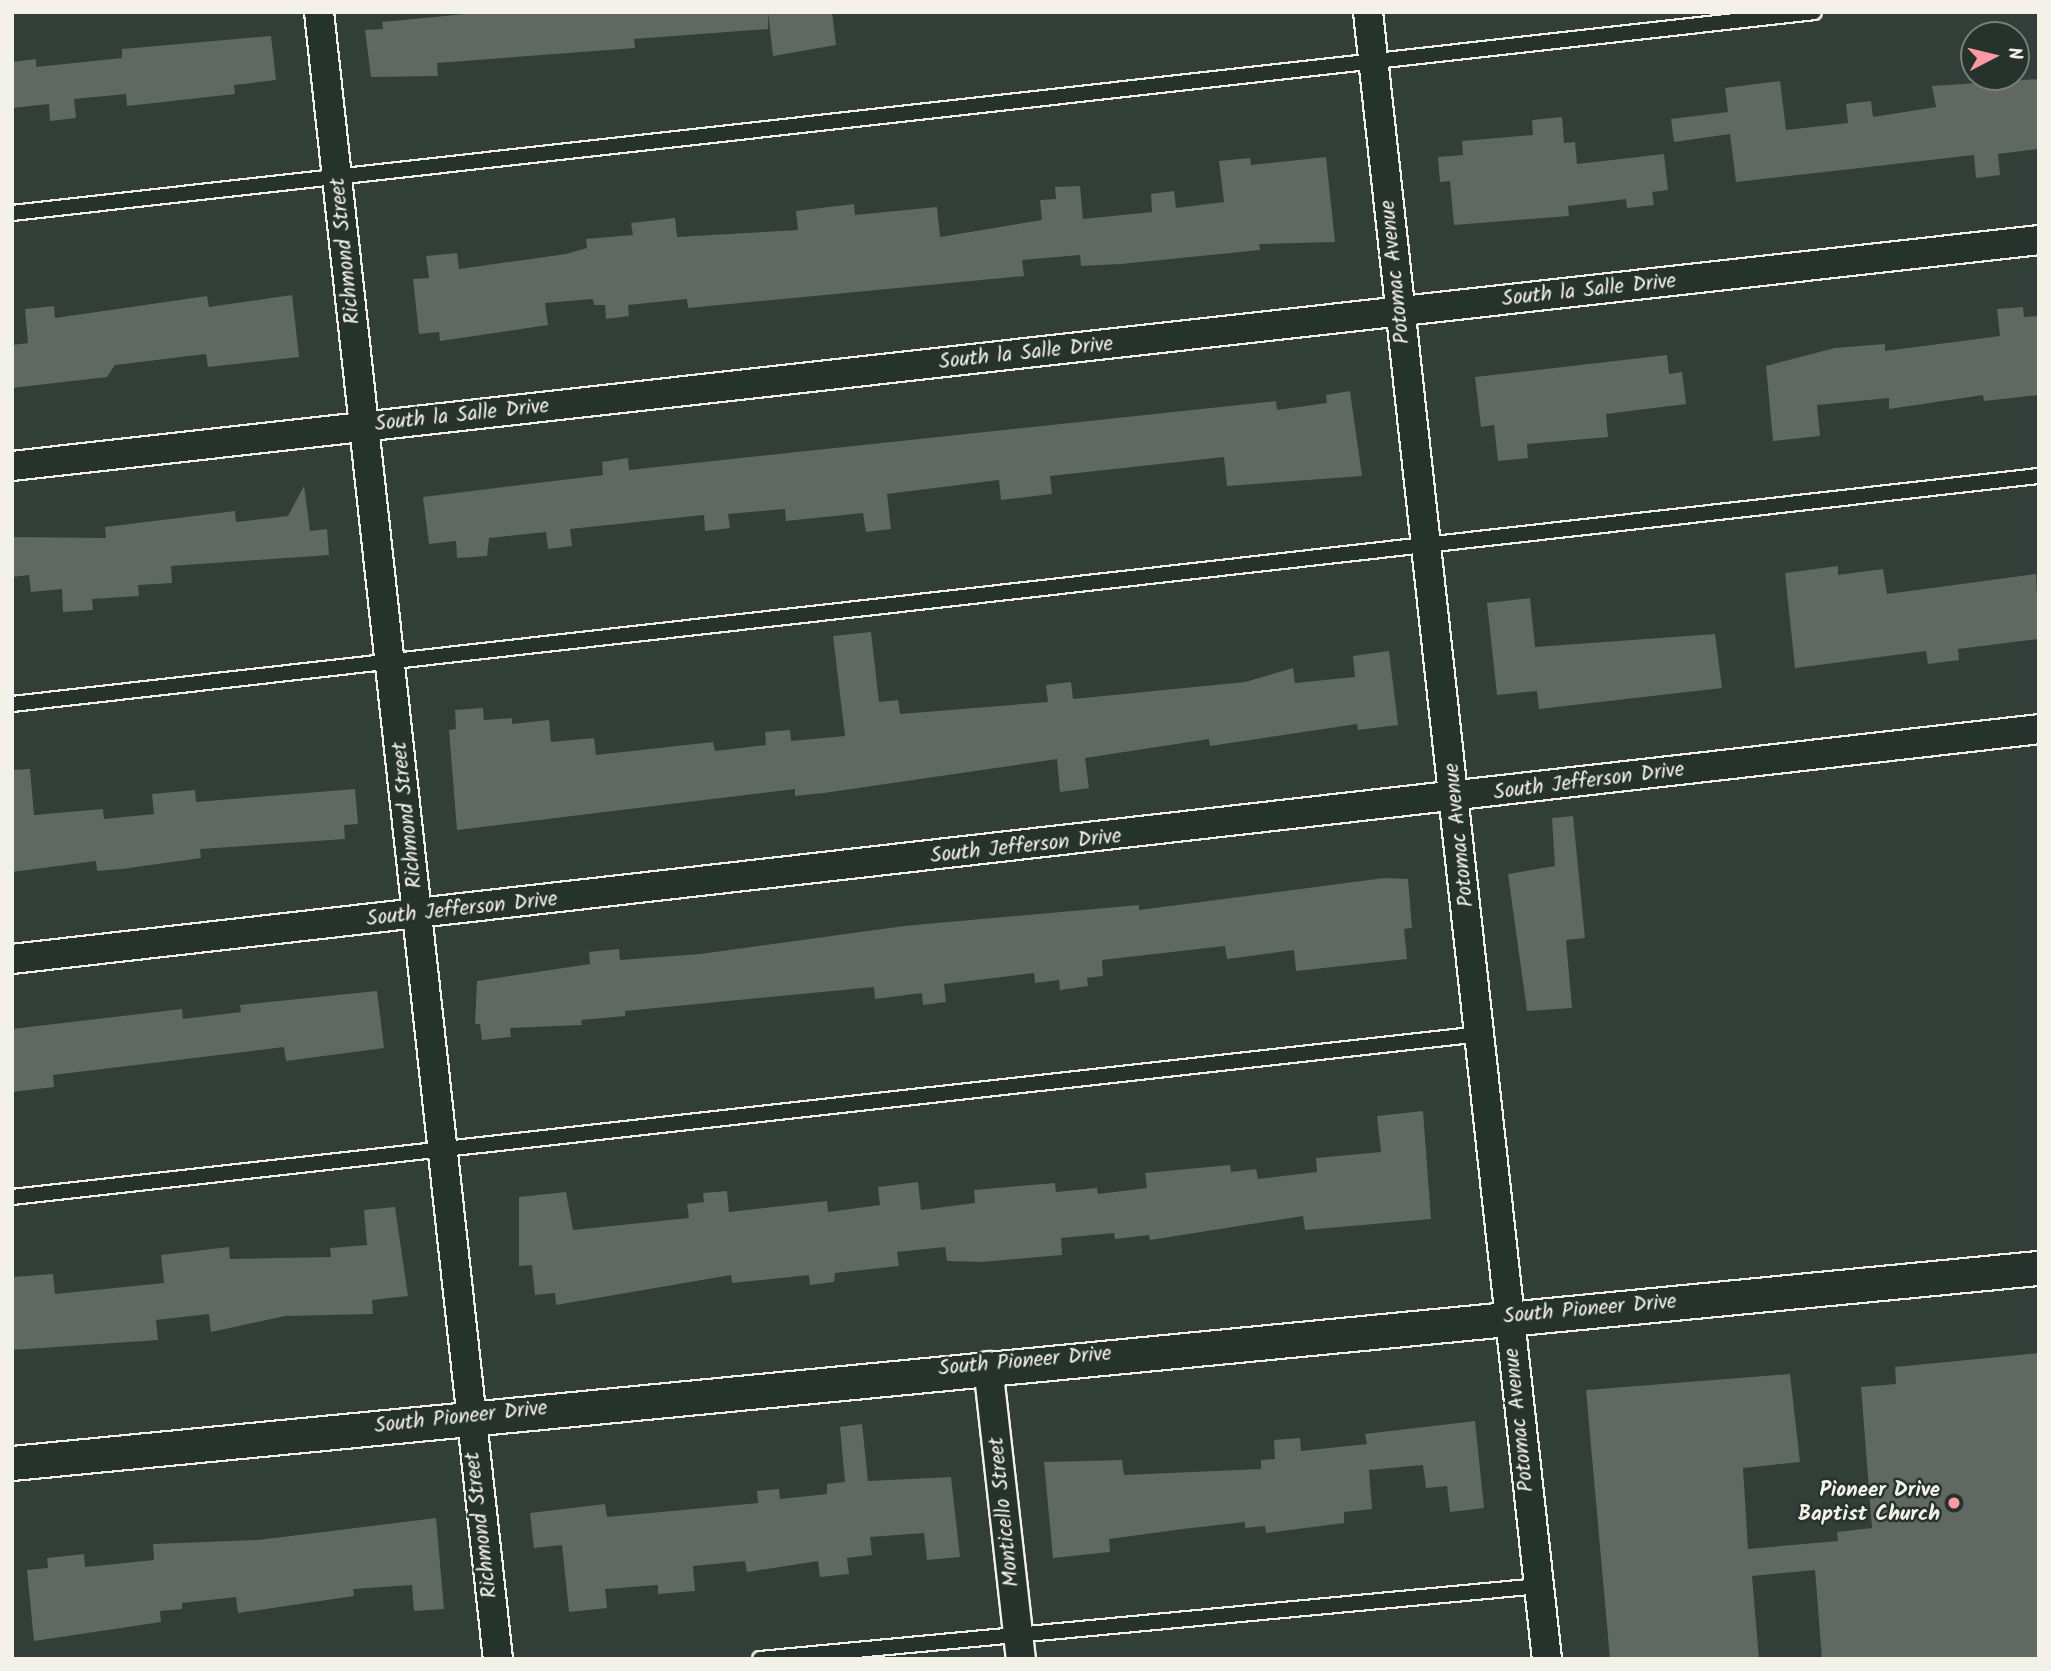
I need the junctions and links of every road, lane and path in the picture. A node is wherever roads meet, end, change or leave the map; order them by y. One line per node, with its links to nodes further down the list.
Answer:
1 (320, 12): 5 (street, Richmond Street)
2 (1368, 12): 4 (street, Potomac Avenue)
3 (1814, 12): 4 (lane)
4 (1373, 64): 5 (lane); 8 (street, Potomac Avenue)
5 (338, 176): 6 (lane); 9 (street, Richmond Street)
6 (12, 213)
7 (2039, 240): 8 (street, South la Salle Drive)
8 (1400, 312): 9 (street, South la Salle Drive); 12 (street, Potomac Avenue)
9 (365, 427): 10 (street, South la Salle Drive); 13 (street, Richmond Street)
10 (12, 466)
11 (2039, 476): 12 (lane)
12 (1428, 546): 13 (lane); 16 (street, Potomac Avenue)
13 (391, 664): 14 (lane); 17 (street, Richmond Street)
14 (12, 704)
15 (2039, 729): 16 (street, South Jefferson Drive)
16 (1457, 798): 17 (street, South Jefferson Drive); 19 (street, Potomac Avenue)
17 (419, 915): 18 (street, South Jefferson Drive); 20 (street, Richmond Street)
18 (12, 959)
19 (1481, 1034): 20 (lane); 23 (street, Potomac Avenue)
20 (442, 1149): 21 (lane); 25 (street, Richmond Street)
21 (12, 1197)
22 (2039, 1268): 23 (street, South Pioneer Drive)
23 (1508, 1317): 24 (street, South Pioneer Drive); 27 (street, Potomac Avenue)
24 (988, 1366): 25 (street, South Pioneer Drive); 28 (street, Monticello Street)
25 (470, 1417): 26 (street, South Pioneer Drive); 29 (street, Richmond Street)
26 (12, 1463)
27 (1539, 1586): 28 (lane); 31 (street, Potomac Avenue)
28 (1020, 1647): 30 (lane)
29 (498, 1659)
30 (760, 1659)
31 (1547, 1659)

